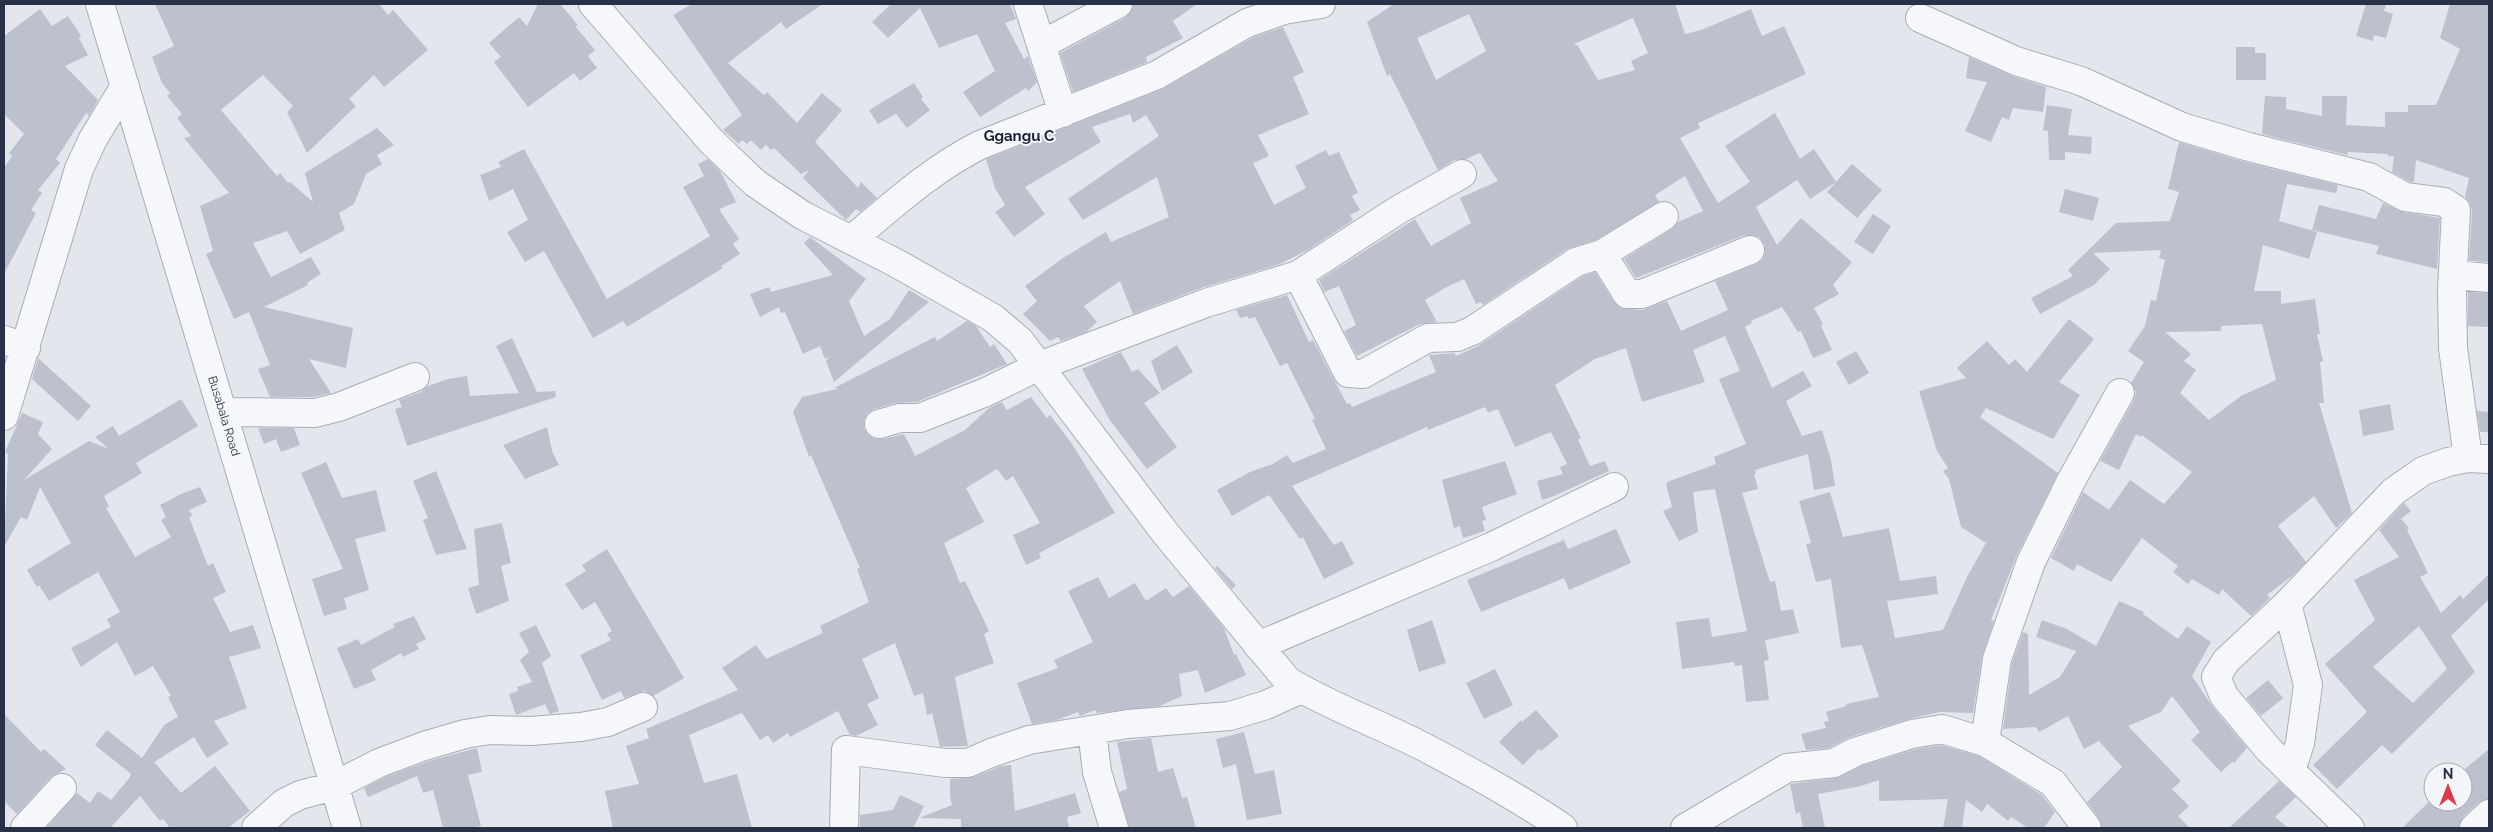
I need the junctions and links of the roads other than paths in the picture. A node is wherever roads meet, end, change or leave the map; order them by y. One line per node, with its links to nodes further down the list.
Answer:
1 (100, 4): 8 (street, Busabala Road)
2 (593, 4): 12 (street)
3 (1028, 4): 7 (street)
4 (1118, 4): 7 (street)
5 (1321, 4): 9 (street)
6 (1920, 18): 16 (street)
7 (1041, 45): 9 (street)
8 (125, 86): 18 (street); 22 (street, Busabala Road)
9 (1063, 113): 12 (street)
10 (1462, 174): 15 (street)
11 (1664, 216): 14 (street)
12 (851, 240): 19 (street)
13 (1750, 250): 14 (street)
14 (1602, 254): 15 (street)
15 (1298, 275): 19 (street)
16 (2453, 275): 17 (street); 25 (street)
17 (2489, 278)
18 (15, 344): 23 (street)
19 (1039, 366): 24 (street); 28 (street)
20 (415, 377): 22 (street)
21 (2120, 393): 32 (street)
22 (223, 412): 34 (street, Busabala Road)
23 (4, 416)
24 (879, 424)
25 (2479, 459): 27 (street)
26 (1614, 488): 28 (street)
27 (2287, 604): 33 (street); 33 (street)
28 (1258, 646): 29 (street)
29 (1301, 689): 31 (street); 42 (street)
30 (643, 707): 34 (street)
31 (1092, 730): 40 (street); 41 (street)
32 (1985, 742): 43 (street); 44 (street)
33 (2291, 772): 45 (street)
34 (334, 786): 38 (street); 39 (street, Busabala Road)
35 (62, 788): 37 (street)
36 (2489, 814): 46 (street)
37 (25, 828)
38 (256, 828)
39 (347, 828)
40 (844, 828)
41 (1114, 828)
42 (1563, 828)
43 (1685, 828)
44 (2087, 828)
45 (2350, 828)
46 (2474, 828)

